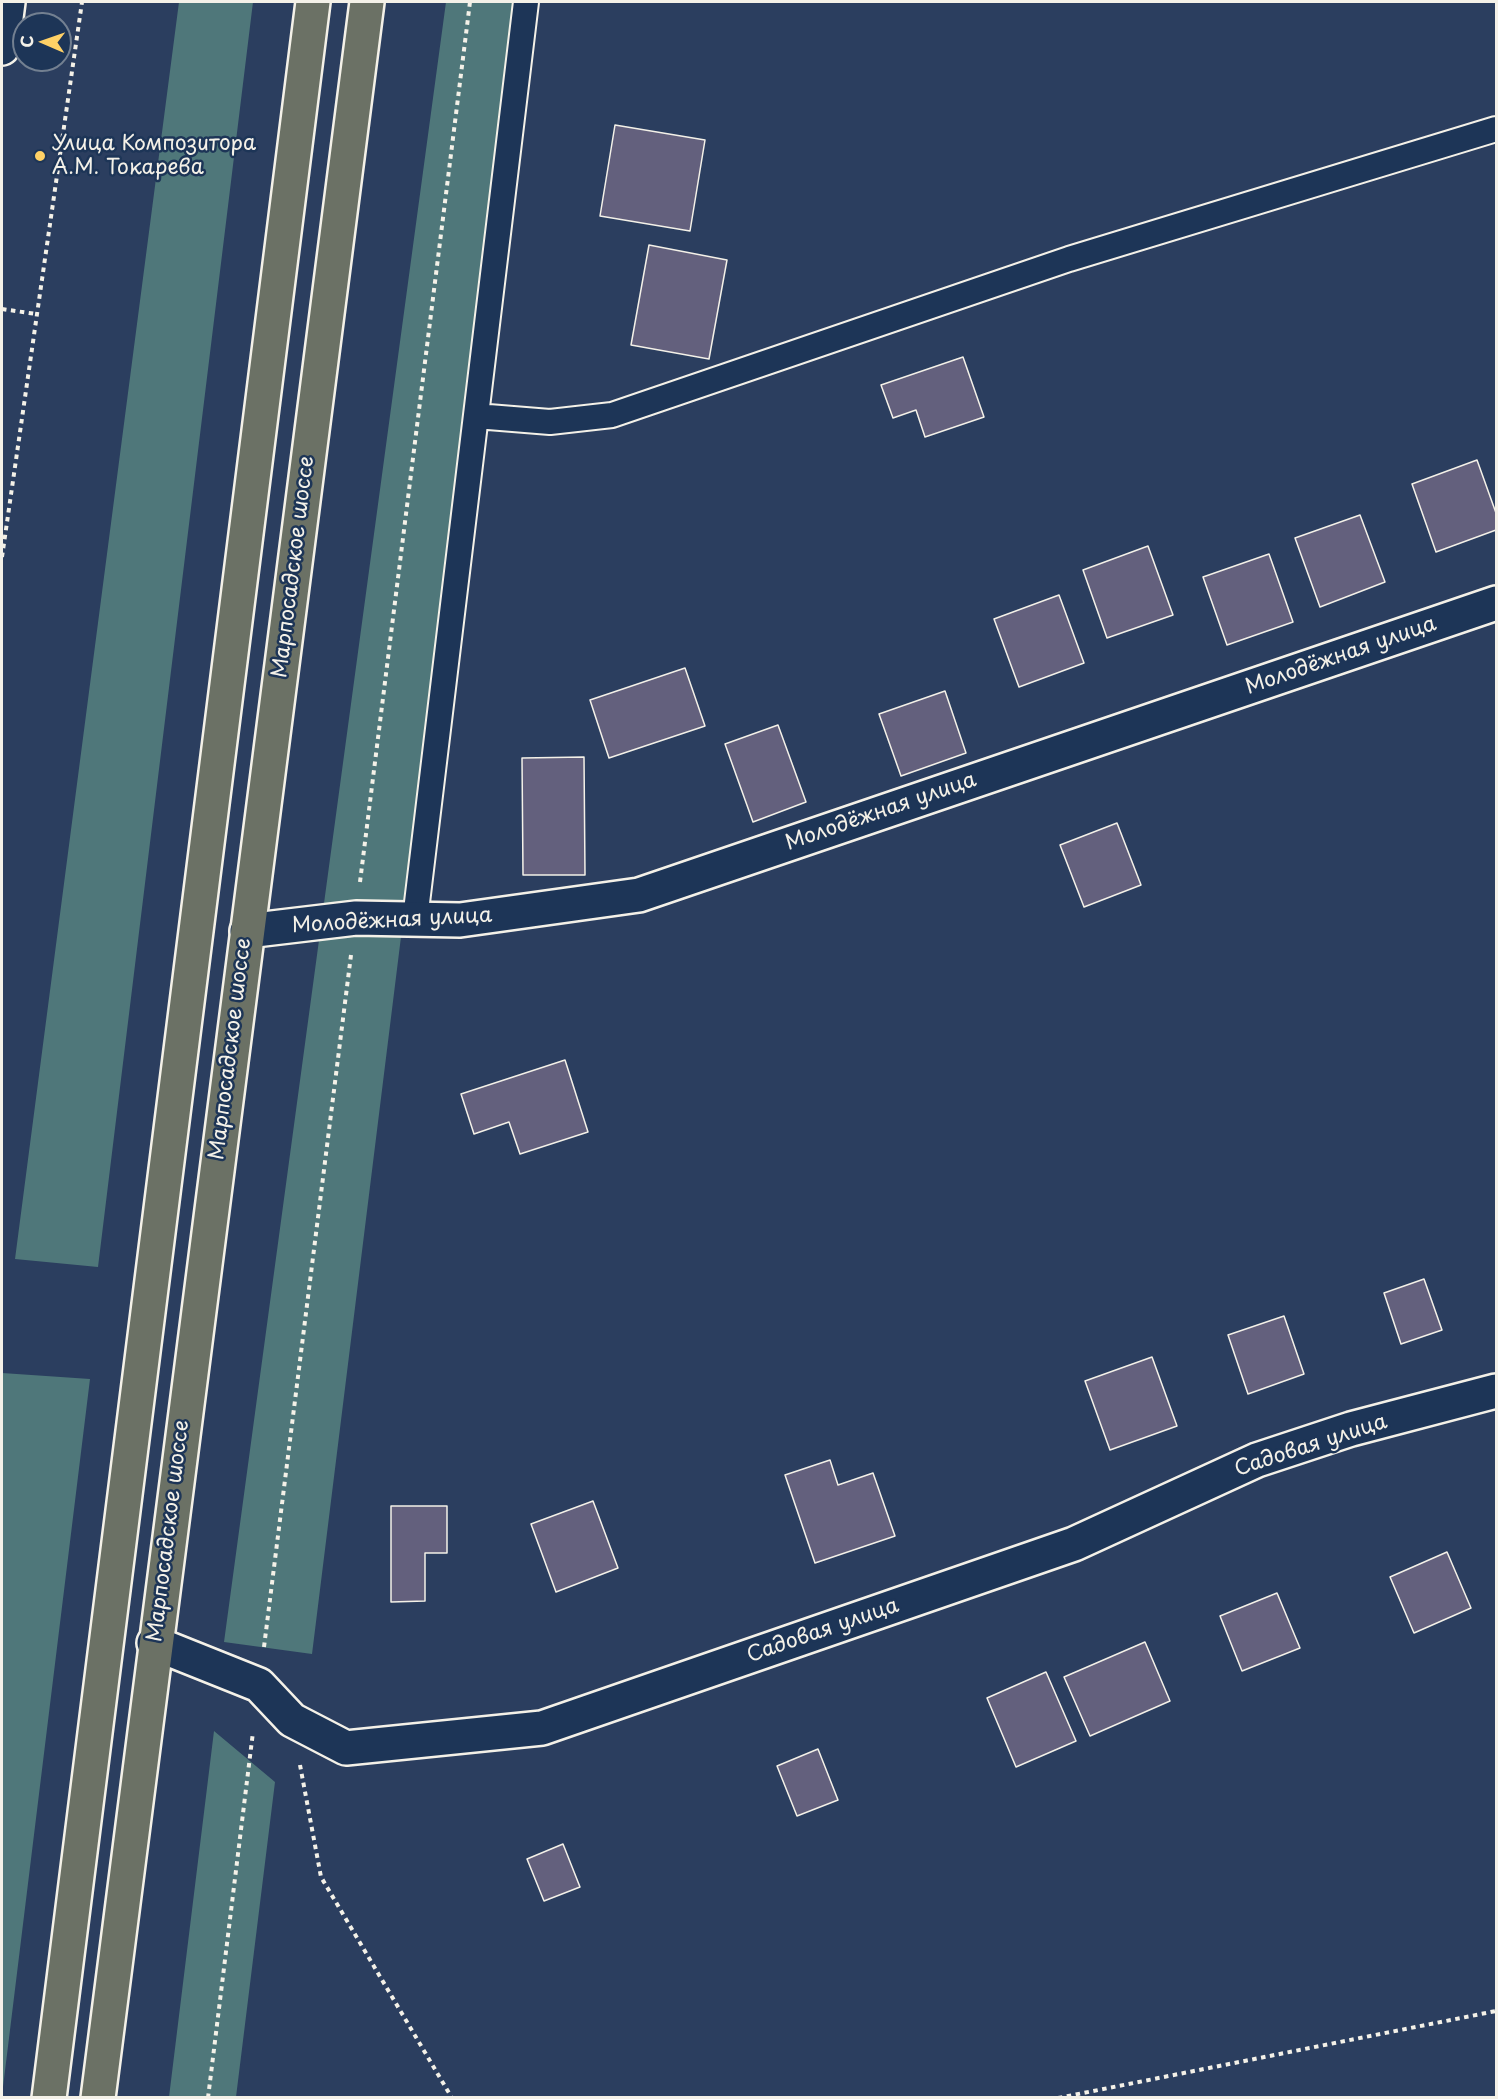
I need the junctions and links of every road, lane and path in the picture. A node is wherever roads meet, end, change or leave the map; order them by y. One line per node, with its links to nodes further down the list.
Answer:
1 (8, 2): 7 (street)
2 (82, 2): 10 (path)
3 (313, 2): 22 (main road)
4 (367, 2): 16 (main road, Марпосадское шоссе)
5 (470, 2): 14 (path)
6 (526, 2): 11 (lane)
7 (2, 48)
8 (1497, 129): 11 (lane)
9 (2, 309): 10 (path)
10 (37, 314): 12 (path)
11 (476, 416): 15 (lane)
12 (2, 557)
13 (1497, 603): 15 (street, Молодёжная улица)
14 (356, 918): 15 (street, Молодёжная улица); 16 (street, Молодёжная улица); 19 (path)
15 (415, 919)
16 (247, 931): 18 (main road, Марпосадское шоссе)
17 (1497, 1391): 20 (street, Садовая улица)
18 (154, 1643): 19 (street, Садовая улица); 23 (main road, Марпосадское шоссе)
19 (259, 1685): 20 (street, Садовая улица); 24 (path)
20 (292, 1720): 25 (path)
21 (1497, 2011): 26 (path)
22 (49, 2097)
23 (98, 2097)
24 (208, 2097)
25 (452, 2097)
26 (1058, 2097)

